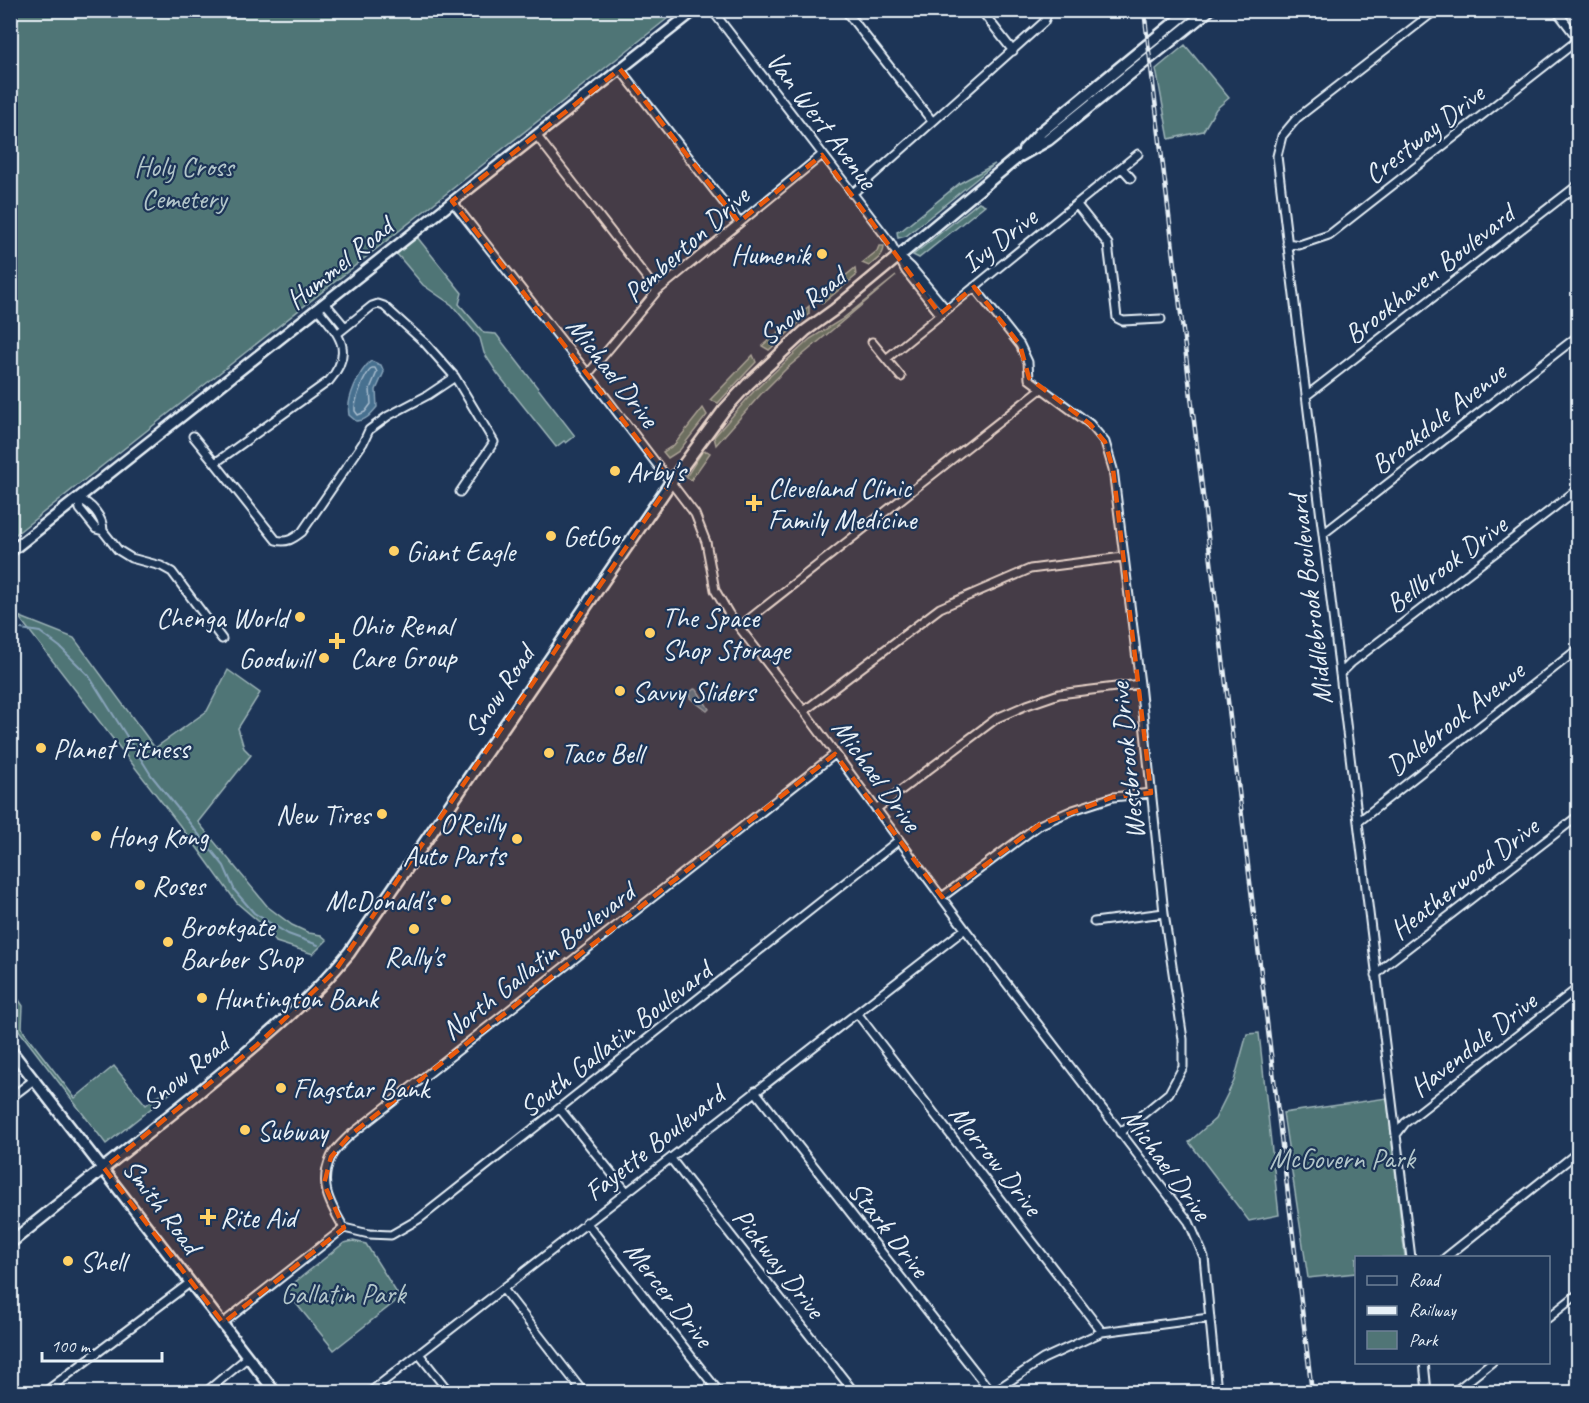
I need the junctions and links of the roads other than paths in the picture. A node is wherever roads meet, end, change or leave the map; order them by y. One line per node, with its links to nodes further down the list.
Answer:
1 (695, 10): 12 (street, Hummel Road)
2 (712, 10): 16 (street, Van Wert Avenue)
3 (845, 10): 13 (street)
4 (981, 10): 11 (street)
5 (1048, 10): 11 (street)
6 (1190, 10): 17 (main road, Snow Road)
7 (1209, 10): 17 (main road, Snow Road)
8 (1436, 10): 25 (street, Middlebrook Boulevard)
9 (1556, 10): 10 (street, Crestway Drive)
10 (1578, 40): 25 (street, Crestway Drive)
11 (1013, 51): 13 (street)
12 (620, 69): 14 (street, Hummel Road); 24 (street)
13 (933, 121): 21 (street)
14 (536, 135): 22 (street, Hummel Road); 28 (street)
15 (1138, 154): 18 (street, Ivy Drive)
16 (822, 155): 21 (street, Van Wert Avenue); 24 (street, Pemberton Drive)
17 (1018, 157): 26 (main road, Snow Road)
18 (1122, 168): 19 (street); 23 (street, Ivy Drive)
19 (1131, 178)
20 (1578, 185): 42 (street, Brookhaven Boulevard)
21 (852, 194): 26 (street, Van Wert Avenue)
22 (452, 201): 29 (street, Hummel Road); 38 (street, Michael Drive)
23 (1077, 205): 27 (street, Ivy Drive); 32 (street)
24 (739, 222): 28 (street, Pemberton Drive)
25 (1287, 243): 42 (street, Middlebrook Boulevard)
26 (898, 255): 30 (street, Van Wert Avenue); 31 (street, Van Wert Avenue); 45 (main road, Snow Road)
27 (974, 287): 30 (street, Ivy Drive); 41 (street)
28 (657, 291): 38 (street, Pemberton Drive)
29 (321, 306): 33 (street); 34 (street); 48 (street, Hummel Road)
30 (946, 309): 31 (street, Ivy Drive)
31 (940, 314): 37 (street, Ivy Drive)
32 (1161, 319)
33 (345, 327): 34 (street); 39 (street)
34 (337, 334): 44 (street)
35 (1578, 336): 49 (street, Brookdale Avenue)
36 (872, 342): 37 (street)
37 (886, 359): 40 (street)
38 (588, 374): 45 (street, Michael Drive)
39 (455, 377): 44 (street); 47 (street)
40 (901, 377)
41 (1041, 389): 51 (street, Westbrook Drive); 52 (street)
42 (1306, 396): 49 (street, Middlebrook Boulevard)
43 (193, 436): 44 (street)
44 (215, 464)
45 (671, 482): 52 (street, Michael Drive); 80 (main road, Snow Road)
46 (1578, 489): 55 (street, Bellbrook Drive)
47 (460, 492)
48 (78, 498): 50 (street, Hummel Road); 53 (street)
49 (1323, 534): 55 (street, Middlebrook Boulevard)
50 (10, 552)
51 (1123, 557): 56 (street, Westbrook Drive); 57 (street)
52 (739, 627): 57 (street, Michael Drive)
53 (222, 639)
54 (1578, 649): 62 (street, Dalebrook Avenue)
55 (1340, 674): 62 (street, Middlebrook Boulevard)
56 (1140, 684): 59 (street, Westbrook Drive); 60 (street)
57 (804, 711): 58 (street, Michael Drive)
58 (835, 754): 60 (street, Michael Drive); 83 (street, North Gallatin Boulevard)
59 (1151, 793): 64 (street); 65 (street, Westbrook Drive)
60 (876, 809): 63 (street, Michael Drive)
61 (1578, 816): 68 (street, Heatherwood Drive)
62 (1358, 822): 68 (street, Middlebrook Boulevard)
63 (899, 840): 64 (street, Michael Drive); 75 (street, South Gallatin Boulevard)
64 (942, 897): 67 (street, Michael Drive)
65 (1164, 913): 66 (street); 76 (street, Westbrook Drive)
66 (1094, 922)
67 (965, 929): 70 (street, Fayette Boulevard); 76 (street, Michael Drive)
68 (1376, 975): 77 (street, Middlebrook Boulevard)
69 (1578, 988): 77 (street, Havendale Drive)
70 (857, 1014): 73 (street, Fayette Boulevard); 93 (street, Morrow Drive)
71 (10, 1049): 72 (street, Smith Road)
72 (35, 1079): 74 (street); 80 (street, Smith Road)
73 (755, 1091): 79 (street, Fayette Boulevard); 106 (street, Stark Drive)
74 (10, 1098)
75 (560, 1109): 81 (street); 83 (street, South Gallatin Boulevard)
76 (1120, 1133): 91 (street, Michael Drive)
77 (1396, 1134): 85 (street, Middlebrook Boulevard)
78 (1578, 1152): 86 (street)
79 (671, 1159): 81 (street, Fayette Boulevard); 105 (street, Pickway Drive)
80 (104, 1168): 84 (main road, Snow Road); 87 (street, Smith Road)
81 (626, 1191): 82 (street, Fayette Boulevard)
82 (586, 1222): 88 (street, Fayette Boulevard); 104 (street, Mercer Drive)
83 (344, 1228): 92 (street)
84 (10, 1243)
85 (1411, 1256)
86 (1446, 1256)
87 (191, 1282): 92 (street, Smith Road); 98 (street)
88 (502, 1289): 94 (street, Fayette Boulevard); 103 (street)
89 (1578, 1294): 90 (street)
90 (1550, 1315)
91 (1209, 1318): 93 (street); 107 (street, Michael Drive)
92 (223, 1323): 95 (street, Smith Road)
93 (1102, 1332): 106 (street)
94 (419, 1354): 101 (street, Fayette Boulevard); 102 (street)
95 (248, 1356): 99 (street); 100 (street, Smith Road)
96 (1424, 1364): 108 (street)
97 (1489, 1364): 109 (street)
98 (45, 1392)
99 (206, 1392)
100 (275, 1392)
101 (370, 1392)
102 (449, 1392)
103 (583, 1392)
104 (719, 1392)
105 (854, 1392)
106 (992, 1392)
107 (1217, 1392)
108 (1427, 1392)
109 (1454, 1392)

